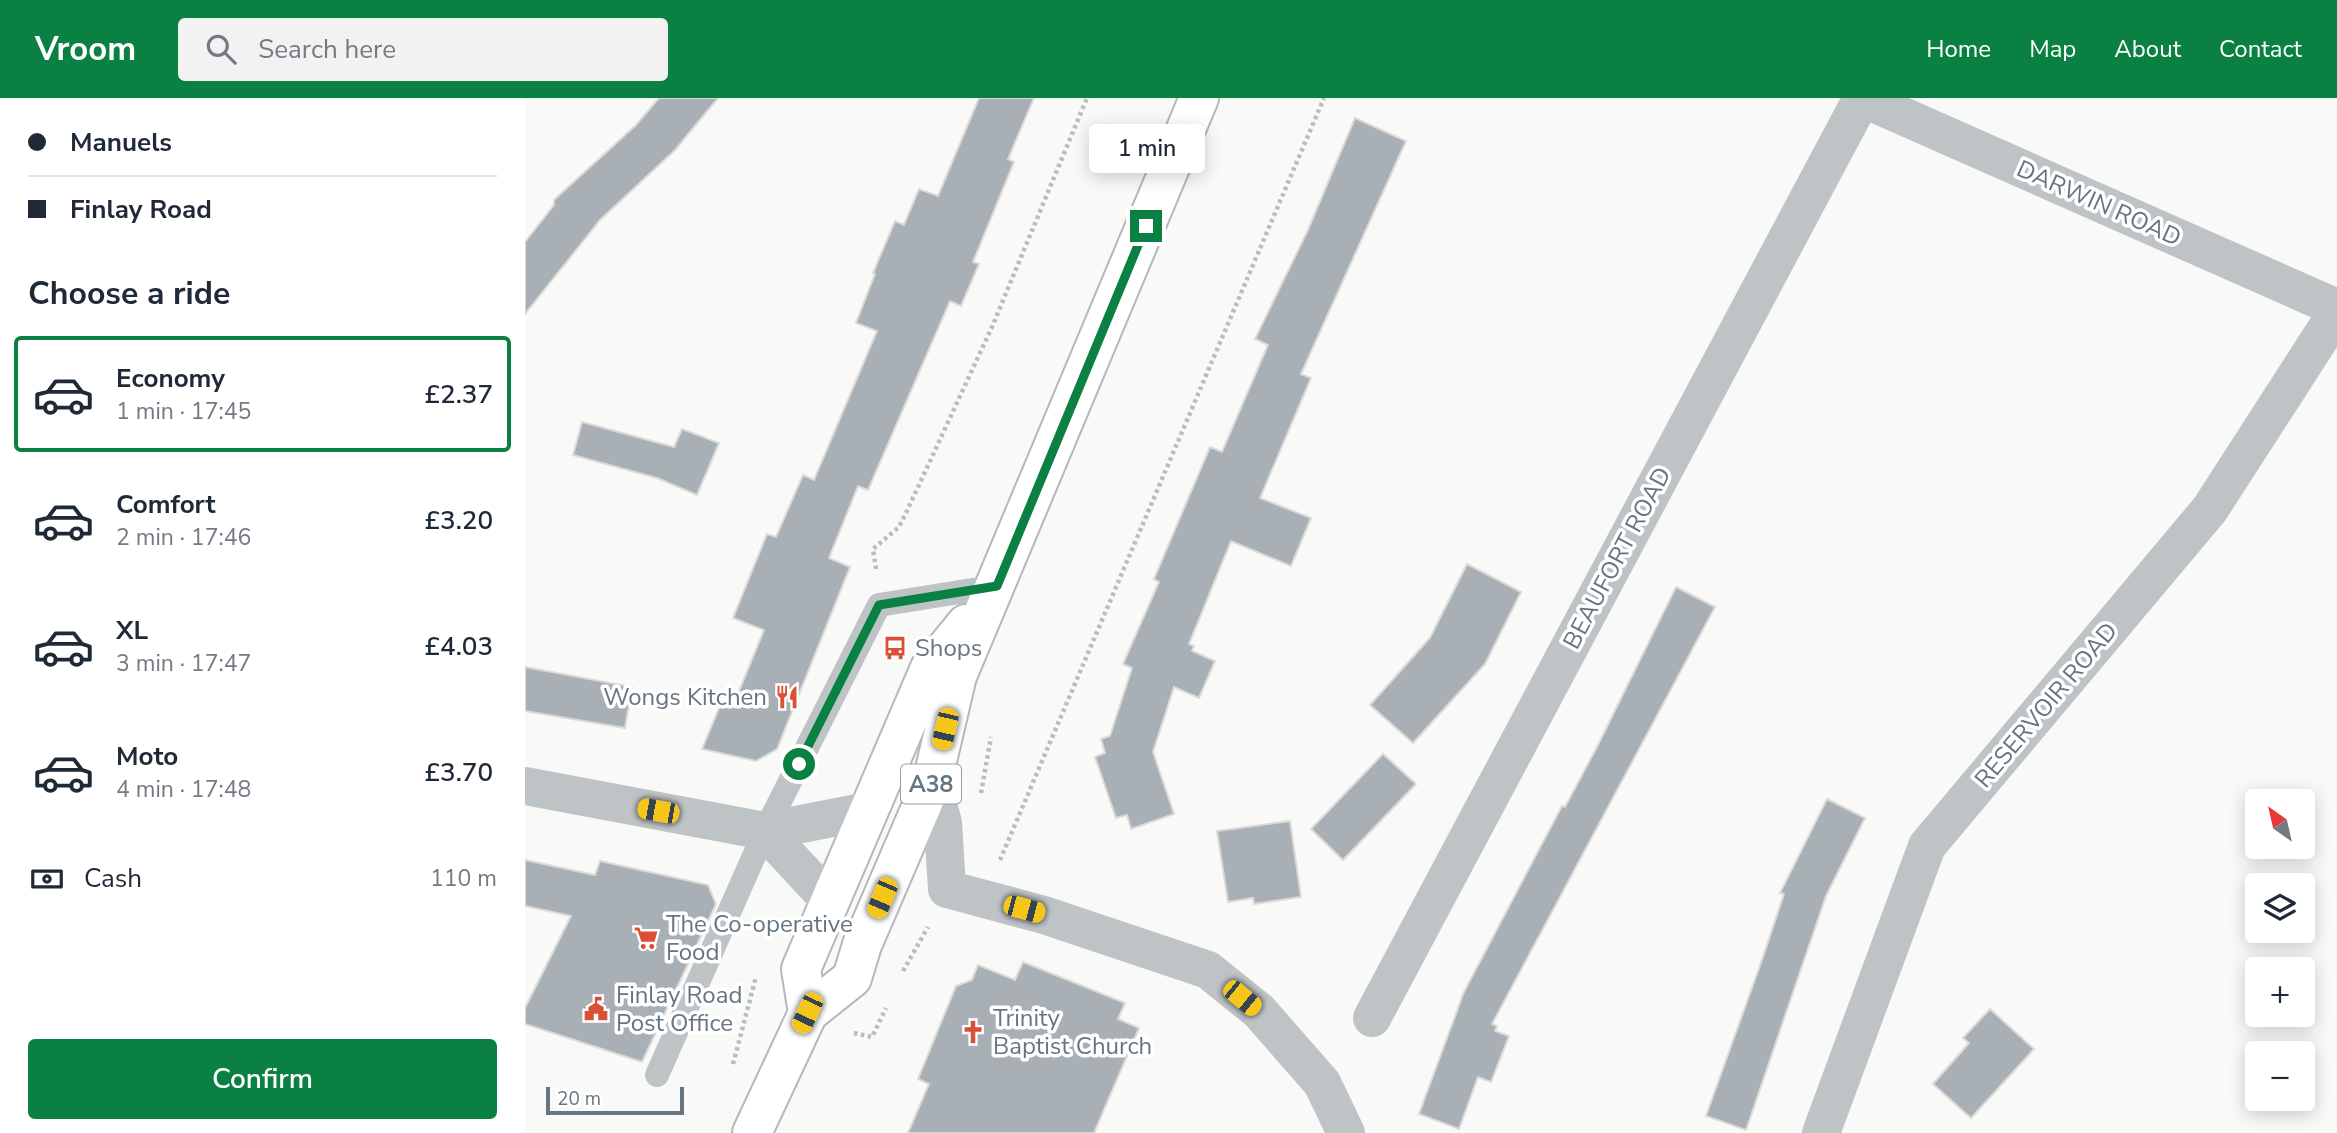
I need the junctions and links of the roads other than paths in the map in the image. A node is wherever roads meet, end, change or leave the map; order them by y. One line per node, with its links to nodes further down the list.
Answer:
1 (1199, 98): 4 (highway, A38)
2 (1862, 98): 3 (street, DARWIN ROAD); 11 (street, BEAUFORT ROAD)
3 (2337, 310): 15 (street, RESERVOIR ROAD)
4 (997, 586): 5 (highway, A38); 7 (highway, A38); 8 (lane)
5 (932, 782): 10 (highway, A38); 14 (street)
6 (525, 786): 8 (street)
7 (868, 811): 8 (street); 9 (highway, A38)
8 (765, 831): 9 (street); 12 (lane)
9 (830, 901): 10 (highway, A38)
10 (807, 1013): 13 (highway, A38)
11 (1372, 1018)
12 (657, 1075)
13 (753, 1133)
14 (1346, 1133)
15 (1821, 1133)

